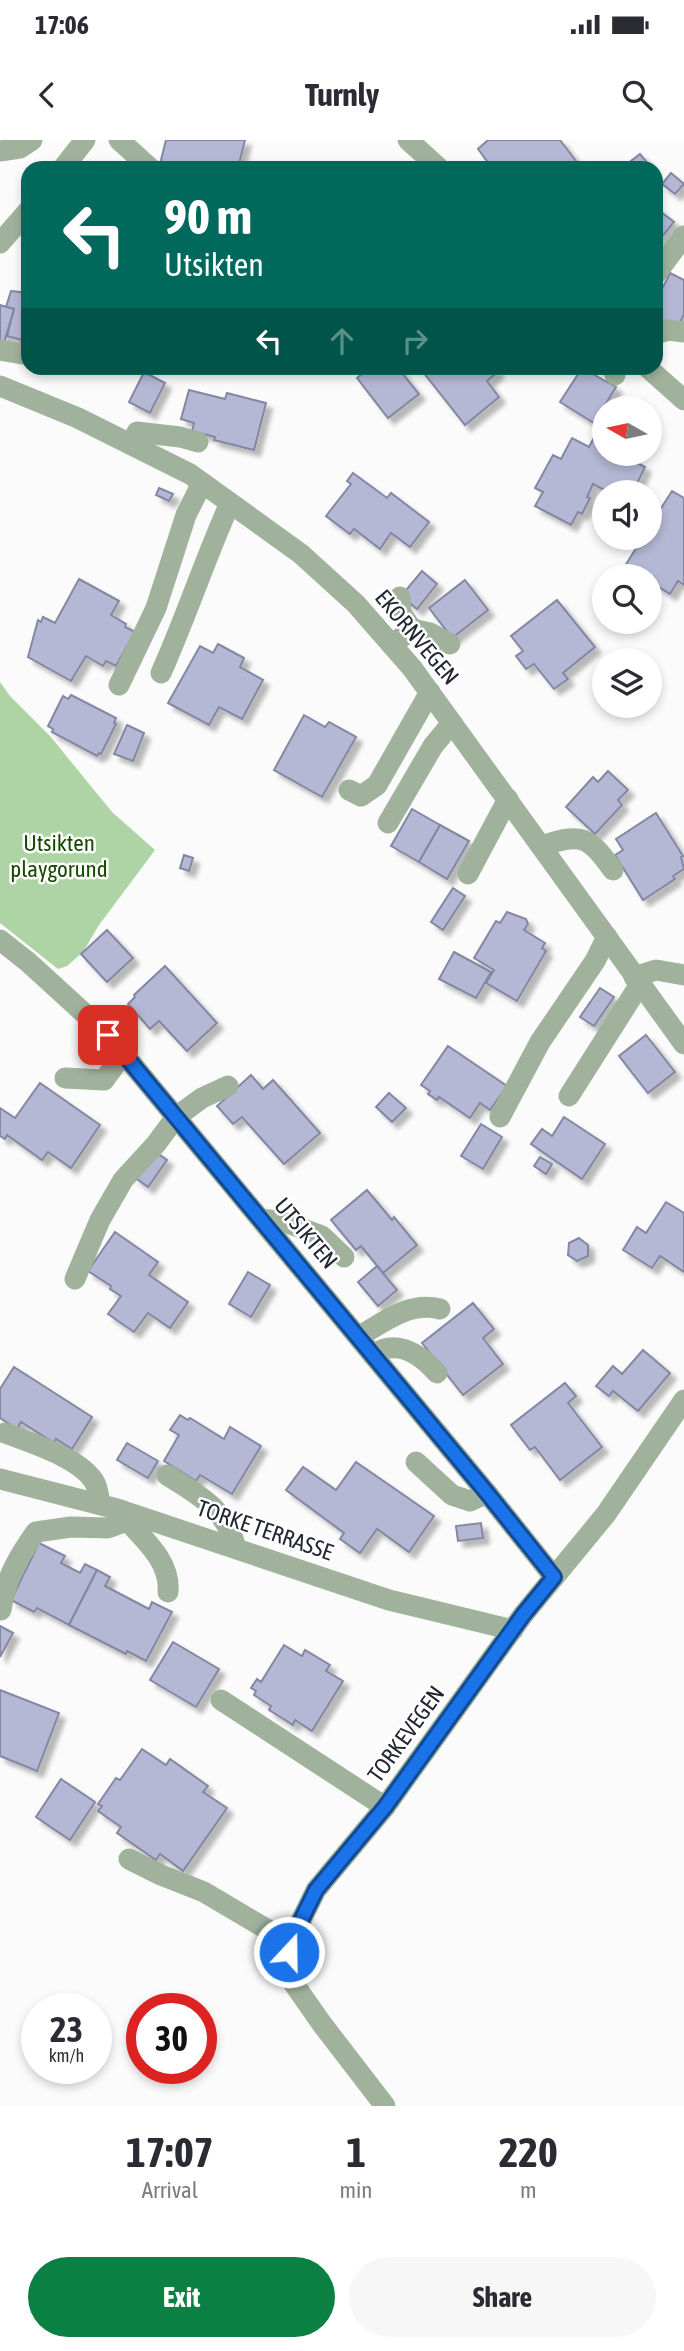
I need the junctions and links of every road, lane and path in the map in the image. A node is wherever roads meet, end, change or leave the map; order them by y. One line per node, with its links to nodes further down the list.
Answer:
1 (32, 140): 5 (street)
2 (85, 140): 6 (street)
3 (119, 140): 7 (street)
4 (408, 140): 8 (street)
5 (0, 151)
6 (68, 161)
7 (142, 161)
8 (431, 161)
9 (21, 219): 11 (street)
10 (684, 236): 12 (street)
11 (0, 243)
12 (663, 264)
13 (663, 332): 14 (street)
14 (684, 332)
15 (0, 351): 16 (street)
16 (21, 354)
17 (657, 375): 19 (street)
18 (0, 386): 21 (street, EKORNVEGEN)
19 (684, 400)
20 (198, 442): 21 (street)
21 (132, 445): 22 (street, EKORNVEGEN)
22 (202, 483): 23 (street, EKORNVEGEN); 29 (street)
23 (230, 503): 27 (street, EKORNVEGEN); 28 (street)
24 (400, 597): 25 (street)
25 (412, 629): 26 (street); 27 (street)
26 (450, 644)
27 (392, 645): 30 (street, EKORNVEGEN)
28 (161, 673)
29 (119, 685)
30 (430, 692): 31 (street, EKORNVEGEN); 32 (street)
31 (452, 723): 33 (street, EKORNVEGEN); 34 (street)
32 (349, 790)
33 (508, 799): 35 (street, EKORNVEGEN); 37 (street)
34 (388, 823)
35 (542, 846): 36 (street); 38 (street, EKORNVEGEN)
36 (613, 870)
37 (468, 874)
38 (607, 937): 41 (street, EKORNVEGEN); 47 (street)
39 (0, 940): 43 (street, UTSIKTEN)
40 (684, 975): 41 (street)
41 (637, 981): 42 (street, EKORNVEGEN); 46 (street)
42 (684, 1044)
43 (123, 1054): 44 (street); 48 (street, UTSIKTEN)
44 (65, 1078)
45 (228, 1086): 48 (street)
46 (569, 1096)
47 (500, 1116)
48 (176, 1117): 49 (street, UTSIKTEN); 51 (street)
49 (261, 1219): 50 (street); 53 (street, UTSIKTEN)
50 (344, 1257)
51 (75, 1279)
52 (440, 1309): 53 (street)
53 (358, 1337): 54 (street, UTSIKTEN)
54 (373, 1355): 55 (street); 61 (street, UTSIKTEN)
55 (436, 1373)
56 (684, 1400): 64 (street, TORKEVEGEN)
57 (5, 1433): 62 (street)
58 (416, 1462): 61 (street)
59 (167, 1475): 63 (street)
60 (0, 1479): 62 (street, TORKE TERRASSE)
61 (487, 1493): 64 (street, UTSIKTEN)
62 (115, 1511): 63 (street, TORKE TERRASSE); 65 (street); 66 (street)
63 (236, 1548): 67 (street, TORKE TERRASSE)
64 (554, 1577): 67 (street, TORKEVEGEN)
65 (168, 1592)
66 (1, 1610)
67 (513, 1630): 69 (street, TORKEVEGEN)
68 (221, 1700): 69 (street)
69 (385, 1807): 71 (street, TORKEVEGEN)
70 (129, 1859): 71 (street)
71 (290, 1943): 72 (street, TORKEVEGEN)
72 (385, 2106)

